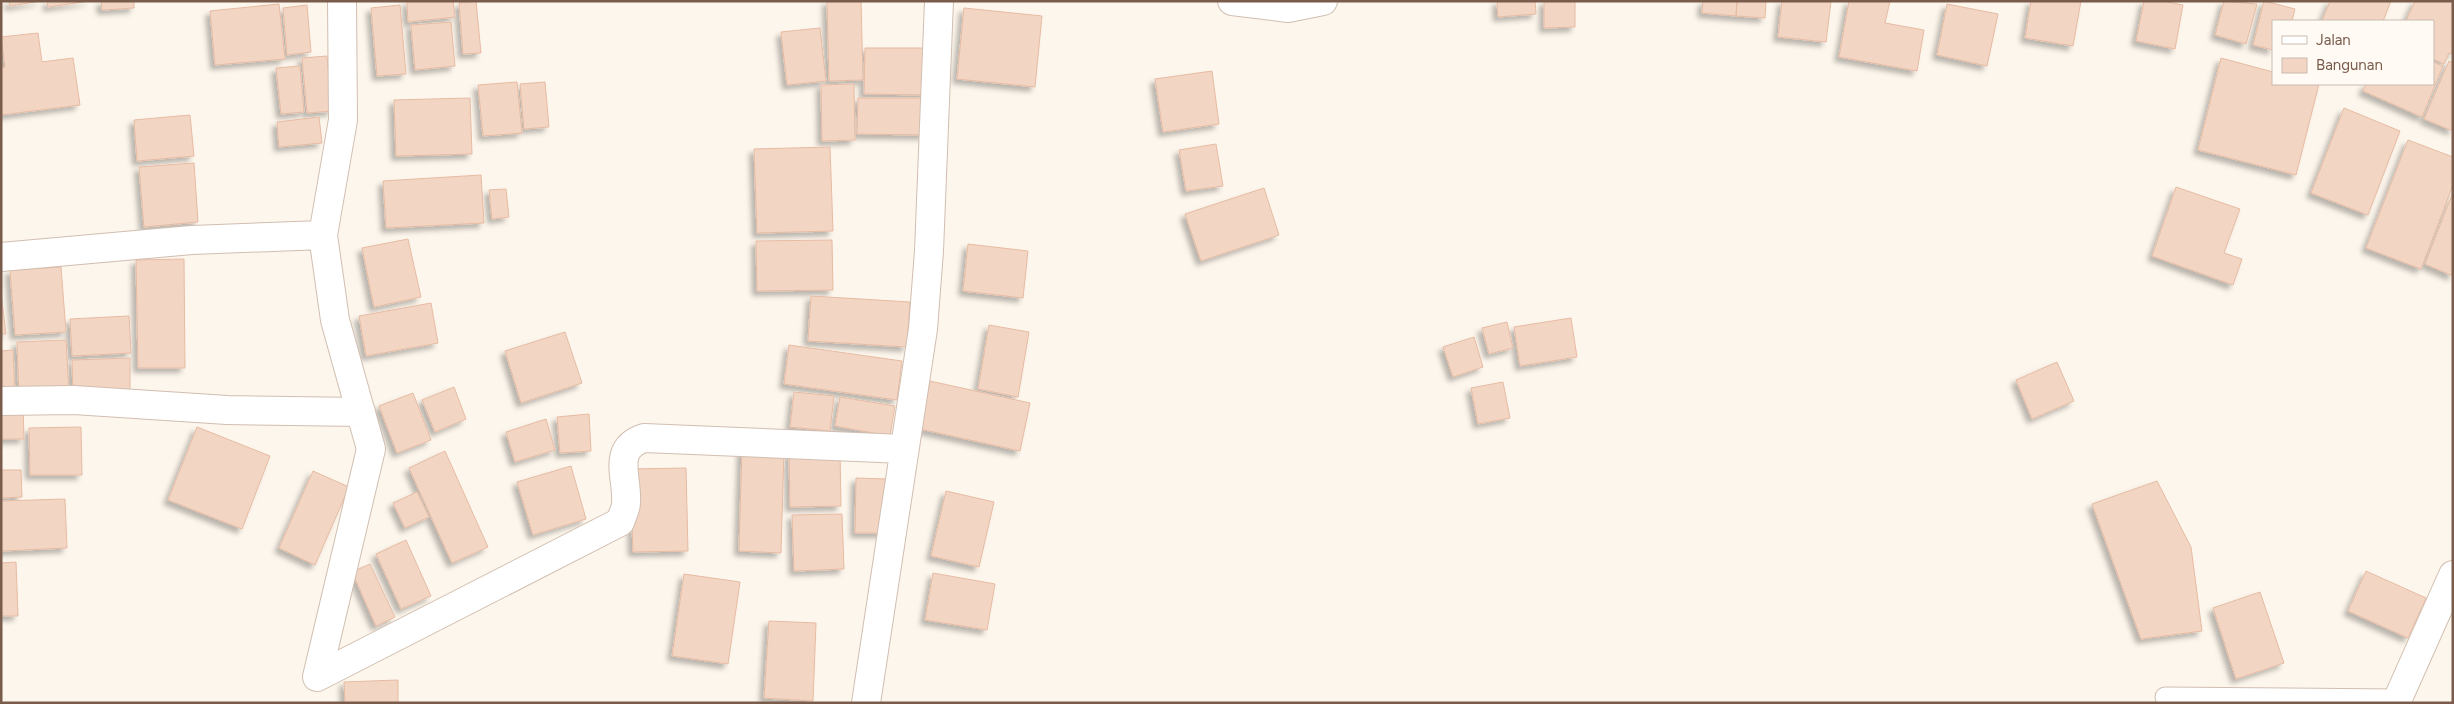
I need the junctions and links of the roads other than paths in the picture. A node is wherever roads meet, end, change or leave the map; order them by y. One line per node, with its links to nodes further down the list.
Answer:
1 (342, 1): 5 (street)
2 (939, 1): 9 (street)
3 (1232, 1): 4 (street)
4 (1323, 1)
5 (323, 235): 6 (street); 8 (street)
6 (1, 257)
7 (1, 401): 8 (street)
8 (361, 412): 9 (street)
9 (903, 449): 13 (street)
10 (2453, 574): 12 (street)
11 (2165, 697): 12 (lane)
12 (2397, 701)
13 (866, 703)

